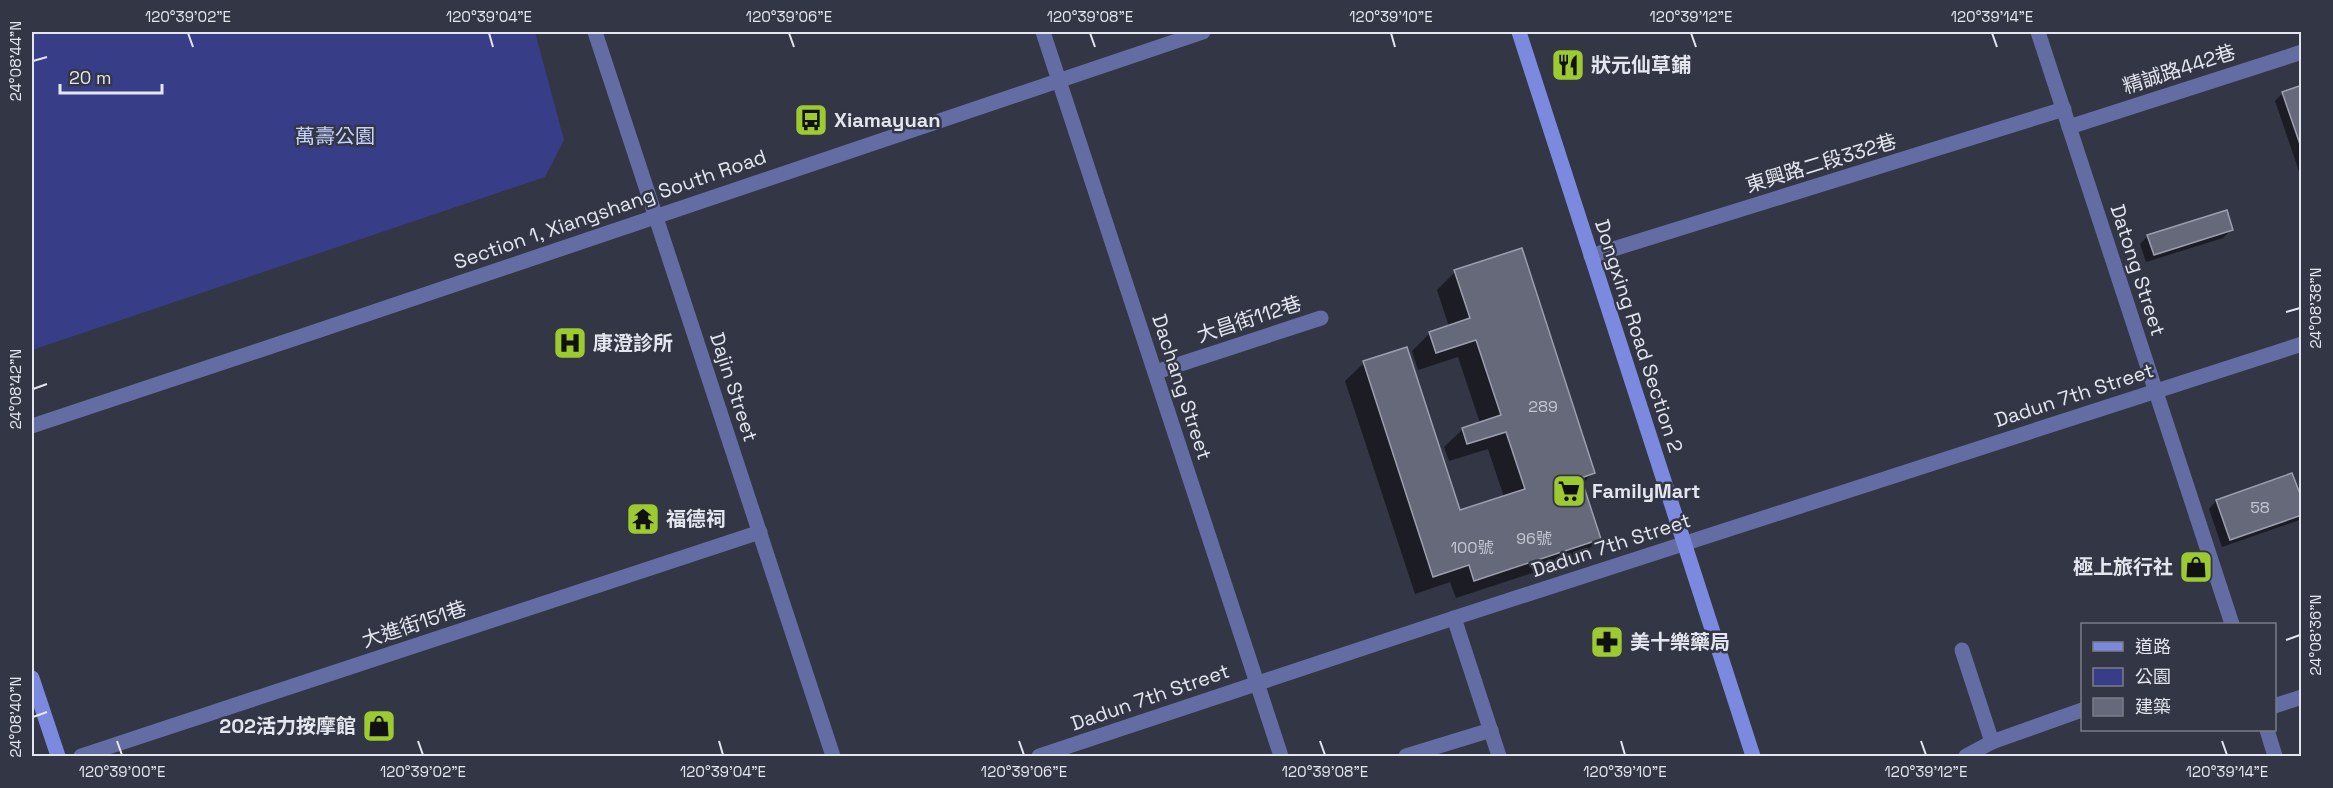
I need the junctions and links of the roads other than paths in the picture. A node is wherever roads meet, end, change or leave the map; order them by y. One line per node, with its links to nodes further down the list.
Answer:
1 (595, 32): 10 (street, Dajin Street)
2 (1043, 32): 7 (street, Dachang Street)
3 (1203, 32): 7 (street, Section 1, Xiangshang South Road)
4 (1519, 32): 11 (street, Dongxing Road Section 2)
5 (2038, 32): 8 (street, Datong Street)
6 (2301, 52): 9 (street, 精誠路442巷)
7 (1058, 80): 10 (street, Section 1, Xiangshang South Road); 14 (street, Dachang Street)
8 (2064, 109): 9 (street, Datong Street); 11 (street, 東興路二段332巷)
9 (2069, 127): 15 (street, Datong Street)
10 (656, 215): 16 (street, Section 1, Xiangshang South Road); 17 (street, Dajin Street)
11 (1590, 256): 18 (street, Dongxing Road Section 2)
12 (1321, 318): 14 (street, 大昌街112巷)
13 (2301, 344): 15 (street, Dadun 7th Street)
14 (1156, 372): 23 (street, Dachang Street)
15 (2154, 391): 18 (street, Dadun 7th Street); 20 (street, Datong Street)
16 (32, 426)
17 (760, 532): 31 (street, 大進街151巷); 32 (street, Dajin Street)
18 (1684, 543): 19 (street, Dadun 7th Street); 37 (street, Dongxing Road Section 2)
19 (1454, 618): 23 (street, Dadun 7th Street); 27 (street)
20 (2232, 623)
21 (1962, 650): 29 (street)
22 (32, 680): 30 (street)
23 (1255, 684): 33 (street, Dadun 7th Street); 34 (street, Dachang Street)
24 (2301, 697): 25 (street)
25 (2276, 705)
26 (2081, 710): 29 (street)
27 (1491, 730): 35 (street); 36 (street)
28 (2267, 731): 39 (street)
29 (1992, 742): 38 (street)
30 (57, 756)
31 (81, 756)
32 (832, 756)
33 (1039, 756)
34 (1281, 756)
35 (1406, 756)
36 (1499, 756)
37 (1753, 756)
38 (1966, 756)
39 (2275, 756)

